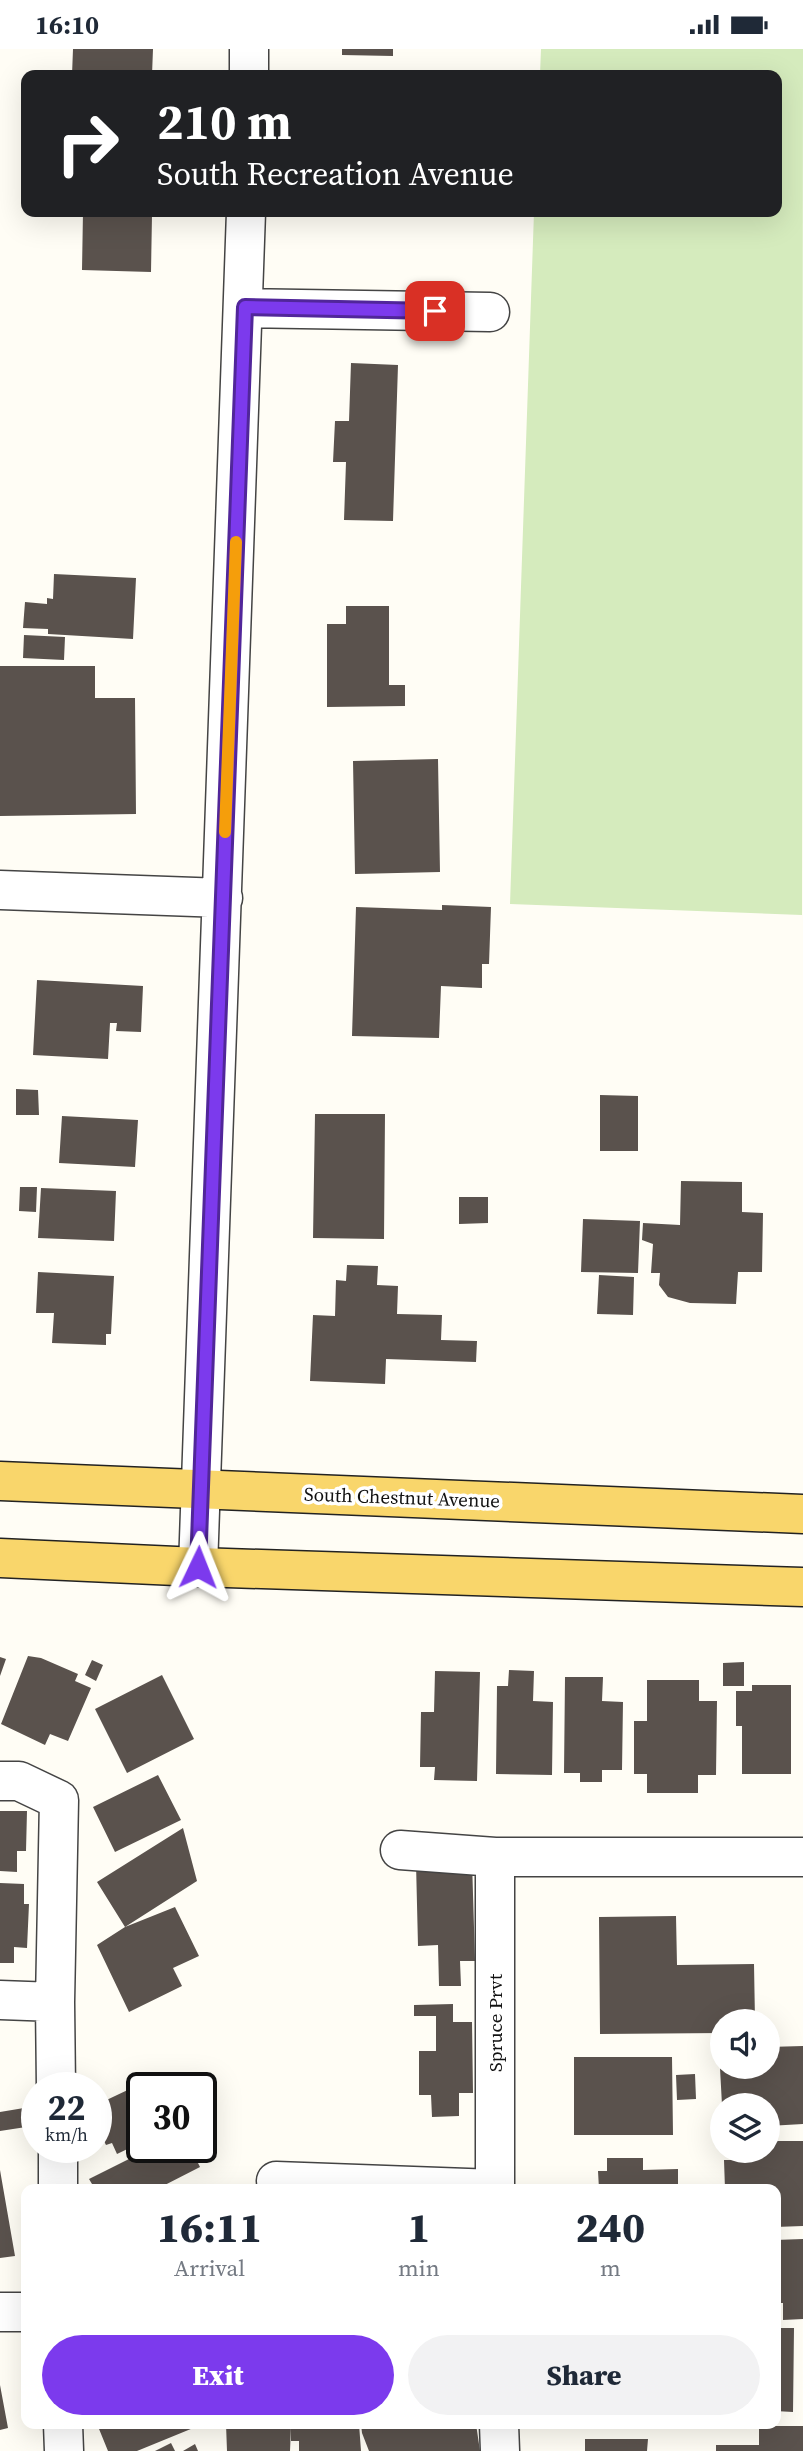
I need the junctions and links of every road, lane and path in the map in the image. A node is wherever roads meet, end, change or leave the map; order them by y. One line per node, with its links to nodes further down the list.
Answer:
1 (249, 49): 2 (street)
2 (249, 70)
3 (246, 217): 4 (street)
4 (245, 307): 5 (street); 7 (street)
5 (490, 312)
6 (0, 890): 7 (street)
7 (223, 898): 9 (street)
8 (0, 1481): 9 (main road, South Chestnut Avenue)
9 (201, 1488): 10 (main road, South Chestnut Avenue); 12 (street)
10 (803, 1514)
11 (0, 1558): 12 (main road)
12 (198, 1567): 13 (main road)
13 (803, 1587)
14 (0, 1781): 19 (street)
15 (400, 1850): 16 (street)
16 (495, 1857): 17 (street); 25 (street, Spruce Prvt)
17 (803, 1857)
18 (0, 2000): 19 (street)
19 (55, 2002): 20 (street)
20 (56, 2072)
21 (58, 2163): 23 (street)
22 (276, 2181): 24 (street)
23 (58, 2184)
24 (358, 2184)
25 (495, 2184)
26 (0, 2312): 27 (street)
27 (21, 2312)
28 (63, 2429): 30 (street)
29 (499, 2429): 31 (street)
30 (64, 2451)
31 (500, 2451)

